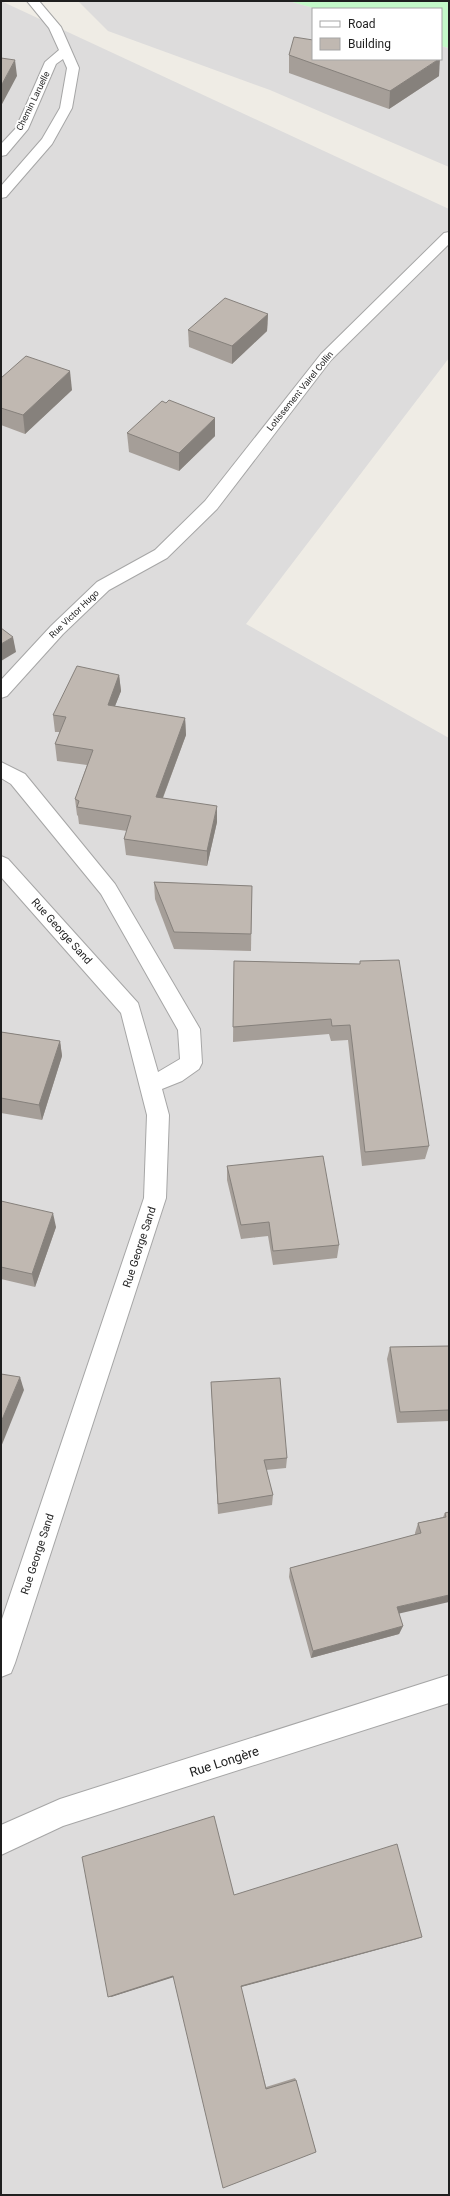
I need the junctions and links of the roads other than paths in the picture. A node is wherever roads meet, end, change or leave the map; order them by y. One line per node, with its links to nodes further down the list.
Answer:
1 (33, 1): 2 (street)
2 (66, 51): 3 (street, Chemin Laruelle); 4 (street)
3 (1, 152)
4 (1, 194)
5 (449, 236): 6 (street, Lotissement Vairel Collin)
6 (161, 554): 7 (street, Rue Victor Hugo)
7 (1, 692)
8 (1, 769): 10 (street)
9 (1, 864): 10 (street, Rue George Sand)
10 (150, 1084): 11 (street, Rue George Sand)
11 (1, 1663)
12 (449, 1689): 13 (street, Rue Longère)
13 (1, 1840)

